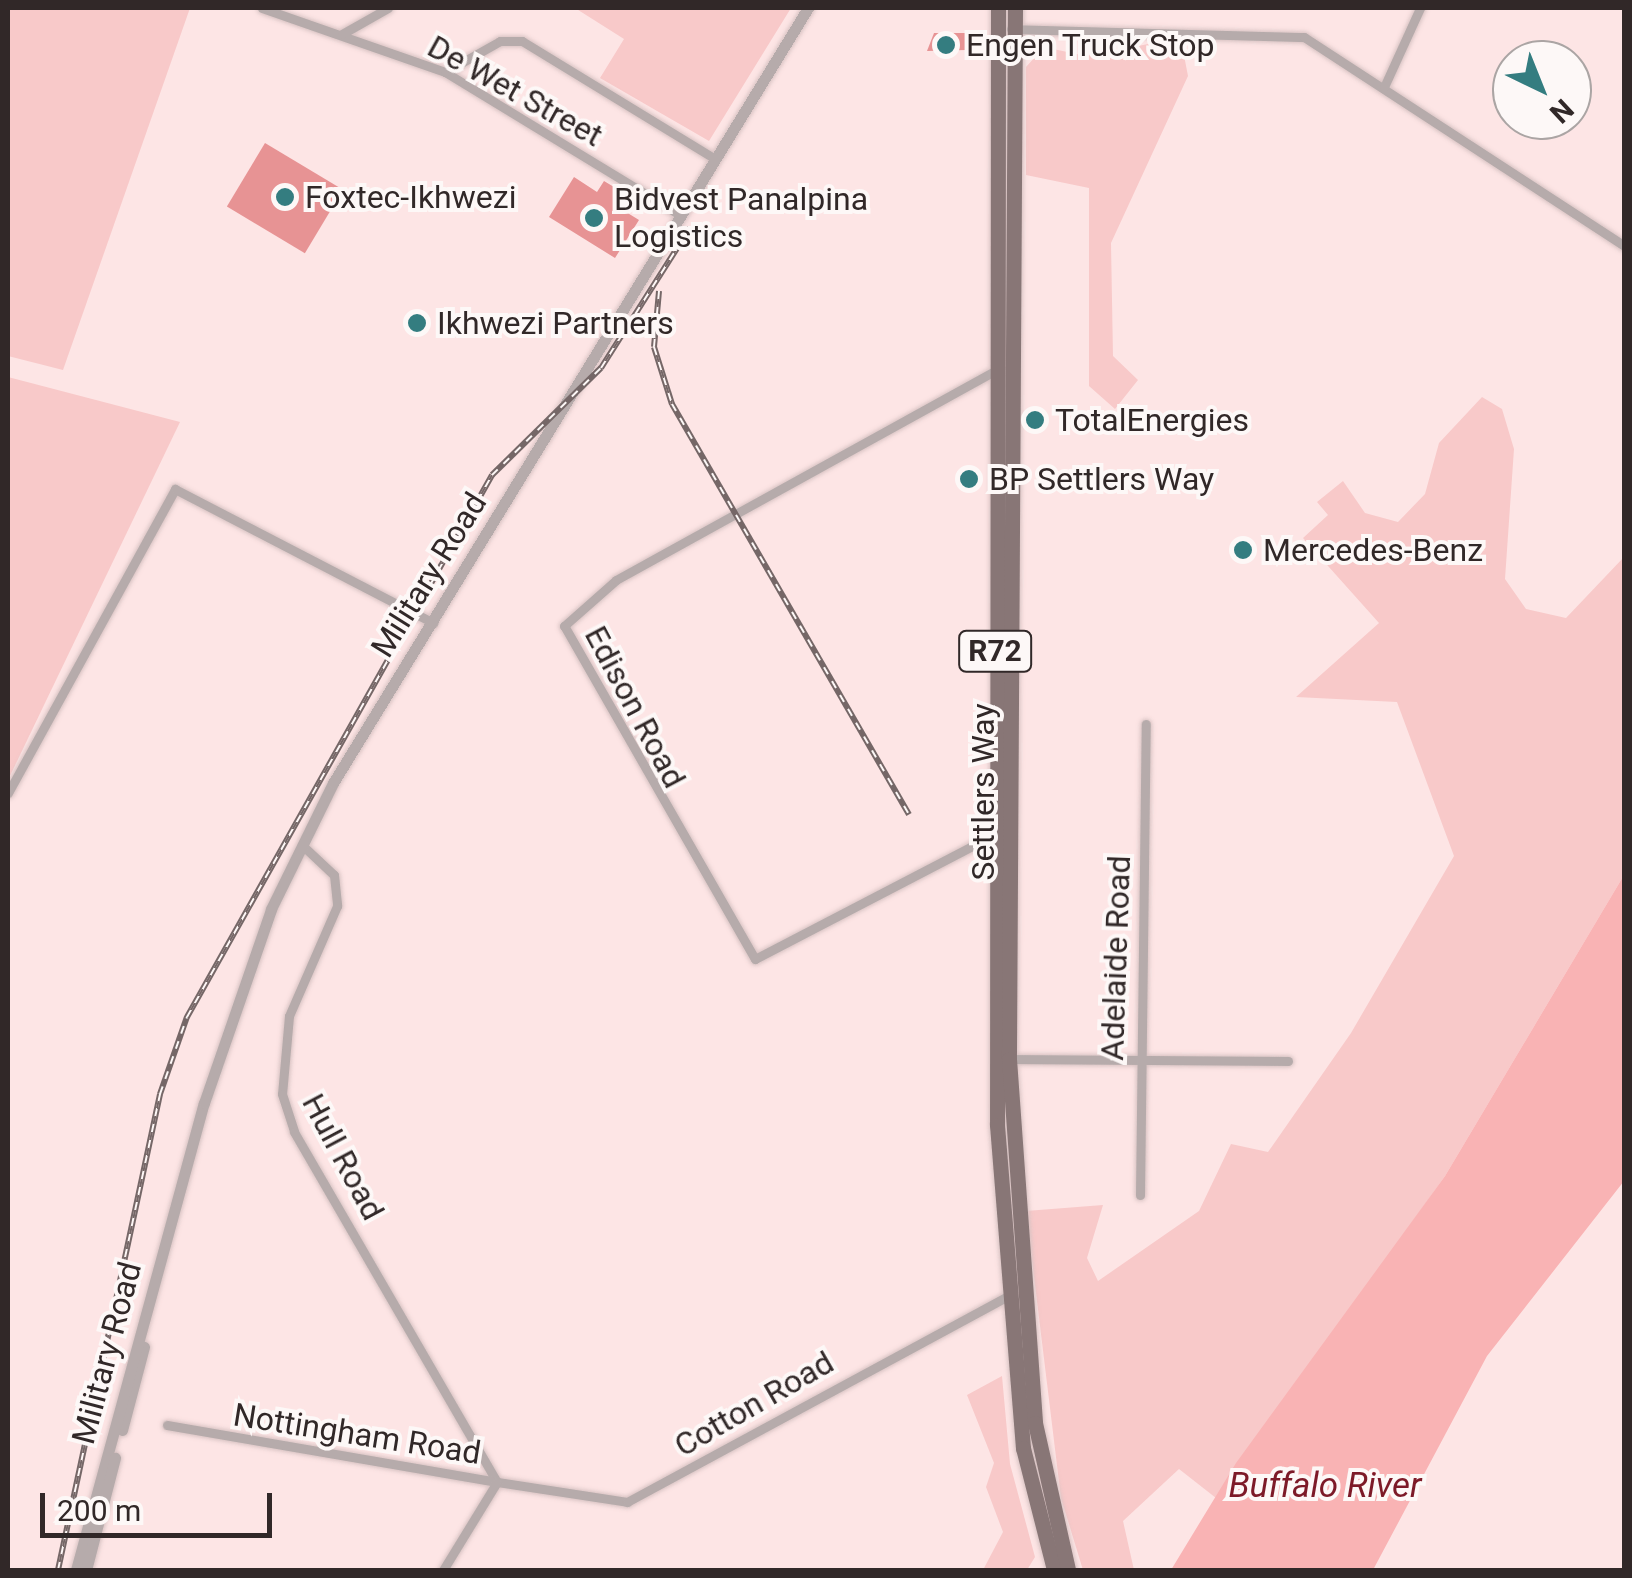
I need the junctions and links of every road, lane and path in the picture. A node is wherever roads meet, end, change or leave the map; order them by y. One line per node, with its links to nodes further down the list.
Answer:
1 (262, 8): 7 (street, De Wet Street)
2 (388, 8): 9 (street)
3 (808, 8): 12 (street, Military Road)
4 (998, 8): 8 (main road, Settlers Way / R72)
5 (1016, 8): 8 (main road, Settlers Way / R72)
6 (1420, 8): 11 (street)
7 (287, 11): 9 (street, De Wet Street)
8 (1007, 30): 11 (street); 15 (main road, Settlers Way / R72); 16 (main road, Settlers Way / R72)
9 (342, 34): 10 (street, De Wet Street)
10 (445, 72): 12 (street); 13 (street, De Wet Street)
11 (1384, 87): 14 (street)
12 (714, 158): 13 (street, Military Road)
13 (680, 215): 17 (street, Military Road)
14 (1624, 246)
15 (996, 368): 16 (street, Edison Road); 20 (main road, Settlers Way / R72); 20 (street, Edison Road)
16 (1013, 368): 20 (main road, Settlers Way / R72)
17 (432, 623): 19 (street); 21 (street, Military Road)
18 (1146, 724): 23 (street, Adelaide Road)
19 (8, 793)
20 (1003, 832): 22 (main road, Settlers Way / R72)
21 (302, 845): 26 (street, Military Road); 29 (street, Hull Road)
22 (1002, 1059): 23 (street); 27 (main road, Settlers Way / R72)
23 (1142, 1059): 24 (street); 25 (street, Adelaide Road)
24 (1288, 1061)
25 (1140, 1194)
26 (176, 1207): 31 (street, Military Road); 32 (street, Military Road)
27 (1017, 1293): 29 (street, Cotton Road); 30 (main road, Settlers Way / R72)
28 (166, 1426): 29 (street, Nottingham Road)
29 (496, 1482): 33 (street, Nottingham Road)
30 (1055, 1566)
31 (76, 1570)
32 (86, 1570)
33 (443, 1570)

